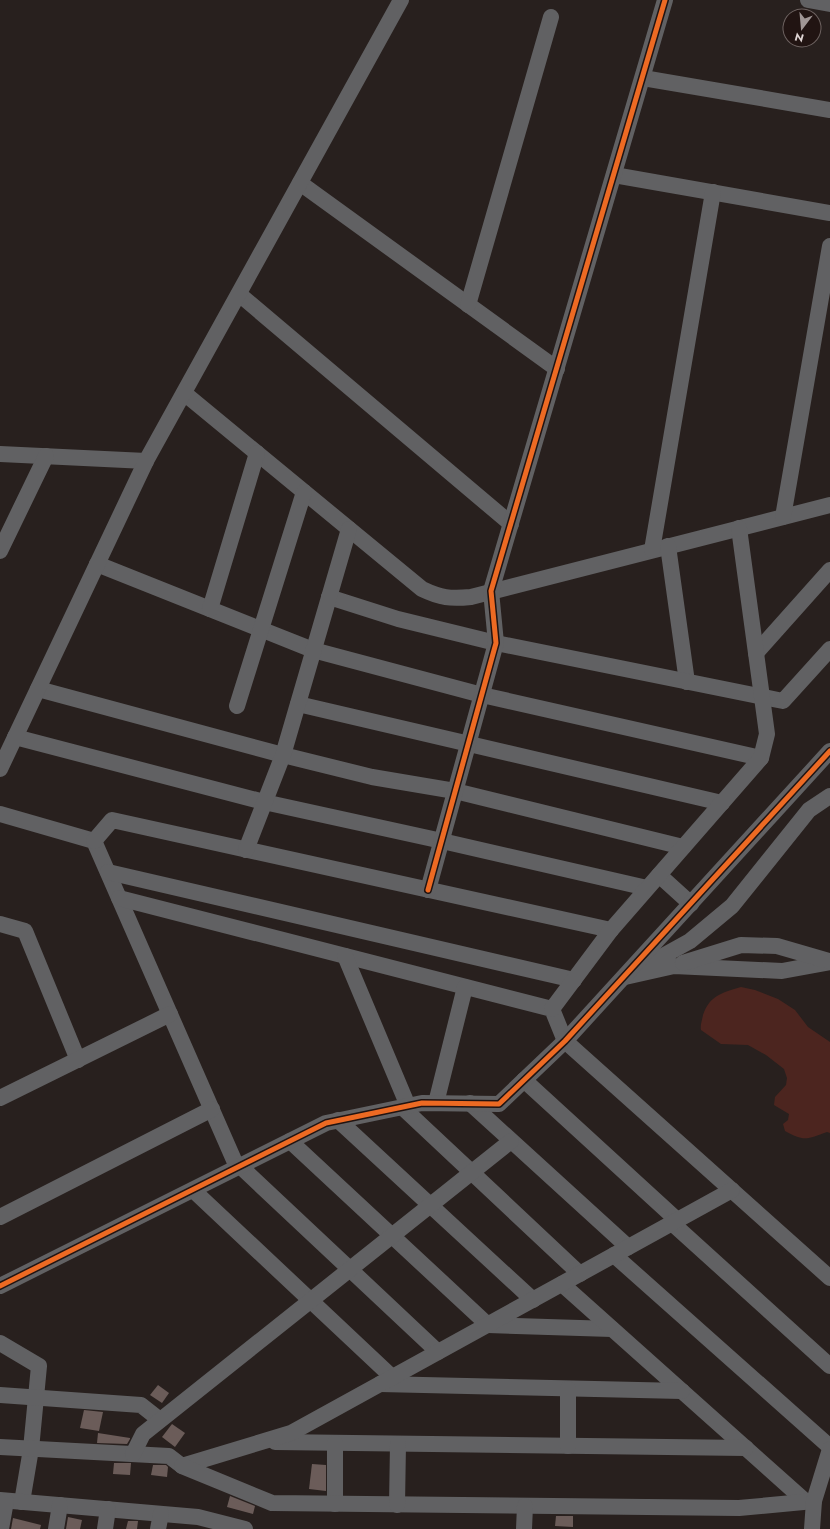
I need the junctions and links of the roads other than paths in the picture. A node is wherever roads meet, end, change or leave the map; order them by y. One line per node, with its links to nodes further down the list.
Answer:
1 (401, 0): 9 (street)
2 (666, 0): 6 (street)
3 (808, 0): 4 (street)
4 (830, 4)
5 (551, 17): 14 (street)
6 (642, 78): 7 (street); 8 (street)
7 (830, 110)
8 (614, 175): 10 (street); 15 (street)
9 (300, 184): 13 (street); 14 (street)
10 (713, 192): 11 (street); 29 (street)
11 (830, 213)
12 (830, 246): 23 (street)
13 (239, 294): 16 (street); 24 (street)
14 (468, 305): 15 (street)
15 (557, 369): 24 (street)
16 (184, 393): 17 (street); 20 (street)
17 (257, 453): 21 (street); 34 (street)
18 (0, 454): 19 (street)
19 (46, 456): 20 (street); 28 (street)
20 (146, 461): 30 (street)
21 (304, 492): 25 (street); 35 (street)
22 (830, 504): 23 (street)
23 (783, 517): 26 (street)
24 (511, 524): 32 (street)
25 (348, 528): 32 (street); 33 (street)
26 (739, 528): 27 (street); 39 (street)
27 (668, 546): 29 (street); 40 (street)
28 (0, 550)
29 (652, 550): 32 (street)
30 (97, 564): 34 (street); 41 (street)
31 (830, 570): 39 (street)
32 (491, 591): 36 (street)
33 (329, 597): 36 (street); 38 (street)
34 (210, 609): 35 (street)
35 (262, 630): 38 (street); 45 (street)
36 (496, 643): 40 (street); 42 (street)
37 (830, 649): 43 (street)
38 (313, 650): 42 (street); 44 (street)
39 (756, 653): 43 (street)
40 (687, 682): 43 (street)
41 (38, 689): 46 (street); 49 (street)
42 (482, 695): 47 (street); 50 (street)
43 (762, 697): 50 (street)
44 (298, 704): 47 (street); 49 (street)
45 (237, 706)
46 (15, 736): 51 (street); 54 (street)
47 (468, 743): 52 (street); 55 (street)
48 (830, 751): 66 (street)
49 (283, 755): 52 (street); 54 (street)
50 (761, 758): 55 (street)
51 (0, 769)
52 (456, 791): 58 (street); 59 (street)
53 (830, 796): 72 (street)
54 (264, 802): 58 (street); 60 (street)
55 (722, 803): 59 (street)
56 (0, 814): 57 (street)
57 (94, 841): 60 (street); 61 (street)
58 (442, 841): 63 (street); 64 (street)
59 (683, 847): 62 (street)
60 (246, 850): 64 (street)
61 (108, 872): 65 (street); 73 (street)
62 (659, 875): 63 (street); 66 (street)
63 (647, 888): 68 (street)
64 (428, 890): 68 (street)
65 (119, 898): 69 (street); 76 (street)
66 (691, 904): 72 (street)
67 (0, 924): 78 (street)
68 (611, 930): 73 (street)
69 (345, 956): 74 (street); 83 (street)
70 (830, 962): 71 (street); 71 (street)
71 (674, 966): 72 (street)
72 (625, 977): 77 (street)
73 (574, 980): 75 (street)
74 (465, 987): 75 (street); 81 (street)
75 (552, 1009): 77 (street)
76 (170, 1014): 78 (street); 84 (street)
77 (566, 1041): 79 (street); 91 (street)
78 (78, 1060): 80 (street)
79 (524, 1080): 82 (street); 94 (street)
80 (0, 1098)
81 (436, 1103): 82 (street); 83 (street)
82 (470, 1103): 87 (street)
83 (405, 1106): 85 (street); 89 (street)
84 (212, 1109): 88 (street); 93 (street)
85 (338, 1120): 86 (street); 92 (street)
86 (290, 1141): 88 (street); 95 (street)
87 (511, 1141): 89 (street); 96 (street)
88 (238, 1167): 90 (street); 98 (street)
89 (472, 1172): 92 (street); 99 (street)
90 (193, 1190): 102 (street); 103 (street)
91 (732, 1190): 94 (street); 100 (street)
92 (430, 1205): 95 (street); 104 (street)
93 (0, 1217)
94 (674, 1222): 96 (street); 109 (street)
95 (392, 1236): 98 (street); 105 (street)
96 (628, 1247): 97 (street)
97 (614, 1255): 99 (street); 122 (street)
98 (350, 1269): 103 (street); 108 (street)
99 (580, 1274): 101 (street)
100 (830, 1278)
101 (562, 1284): 104 (street); 106 (street)
102 (0, 1286)
103 (310, 1300): 110 (street); 115 (street)
104 (533, 1300): 105 (street)
105 (488, 1325): 106 (street); 108 (street)
106 (612, 1329): 112 (street)
107 (0, 1343): 114 (street)
108 (438, 1352): 110 (street)
109 (830, 1366)
110 (386, 1381): 111 (street); 116 (street)
111 (568, 1389): 112 (street); 119 (street)
112 (682, 1391): 121 (street)
113 (0, 1395): 114 (street)
114 (36, 1397): 115 (street); 123 (street)
115 (160, 1420): 124 (street)
116 (262, 1442): 117 (street); 125 (street)
117 (335, 1443): 118 (street); 129 (street)
118 (398, 1444): 119 (street); 130 (street)
119 (568, 1446): 121 (street)
120 (0, 1447): 123 (street)
121 (746, 1448): 127 (street)
122 (830, 1448): 127 (street)
123 (31, 1449): 124 (street); 128 (street)
124 (133, 1454): 125 (street)
125 (182, 1466): 129 (street)
126 (3, 1501): 128 (street); 136 (street)
127 (809, 1501): 132 (street); 141 (street)
128 (22, 1502): 131 (street)
129 (335, 1504): 130 (street)
130 (397, 1505): 132 (street)
131 (60, 1506): 133 (street); 137 (street)
132 (524, 1506): 140 (street)
133 (108, 1509): 134 (street); 138 (street)
134 (159, 1521): 135 (street)
135 (209, 1524): 139 (street)
136 (1, 1529)
137 (56, 1529)
138 (105, 1529)
139 (245, 1529)
140 (524, 1529)
141 (812, 1529)

